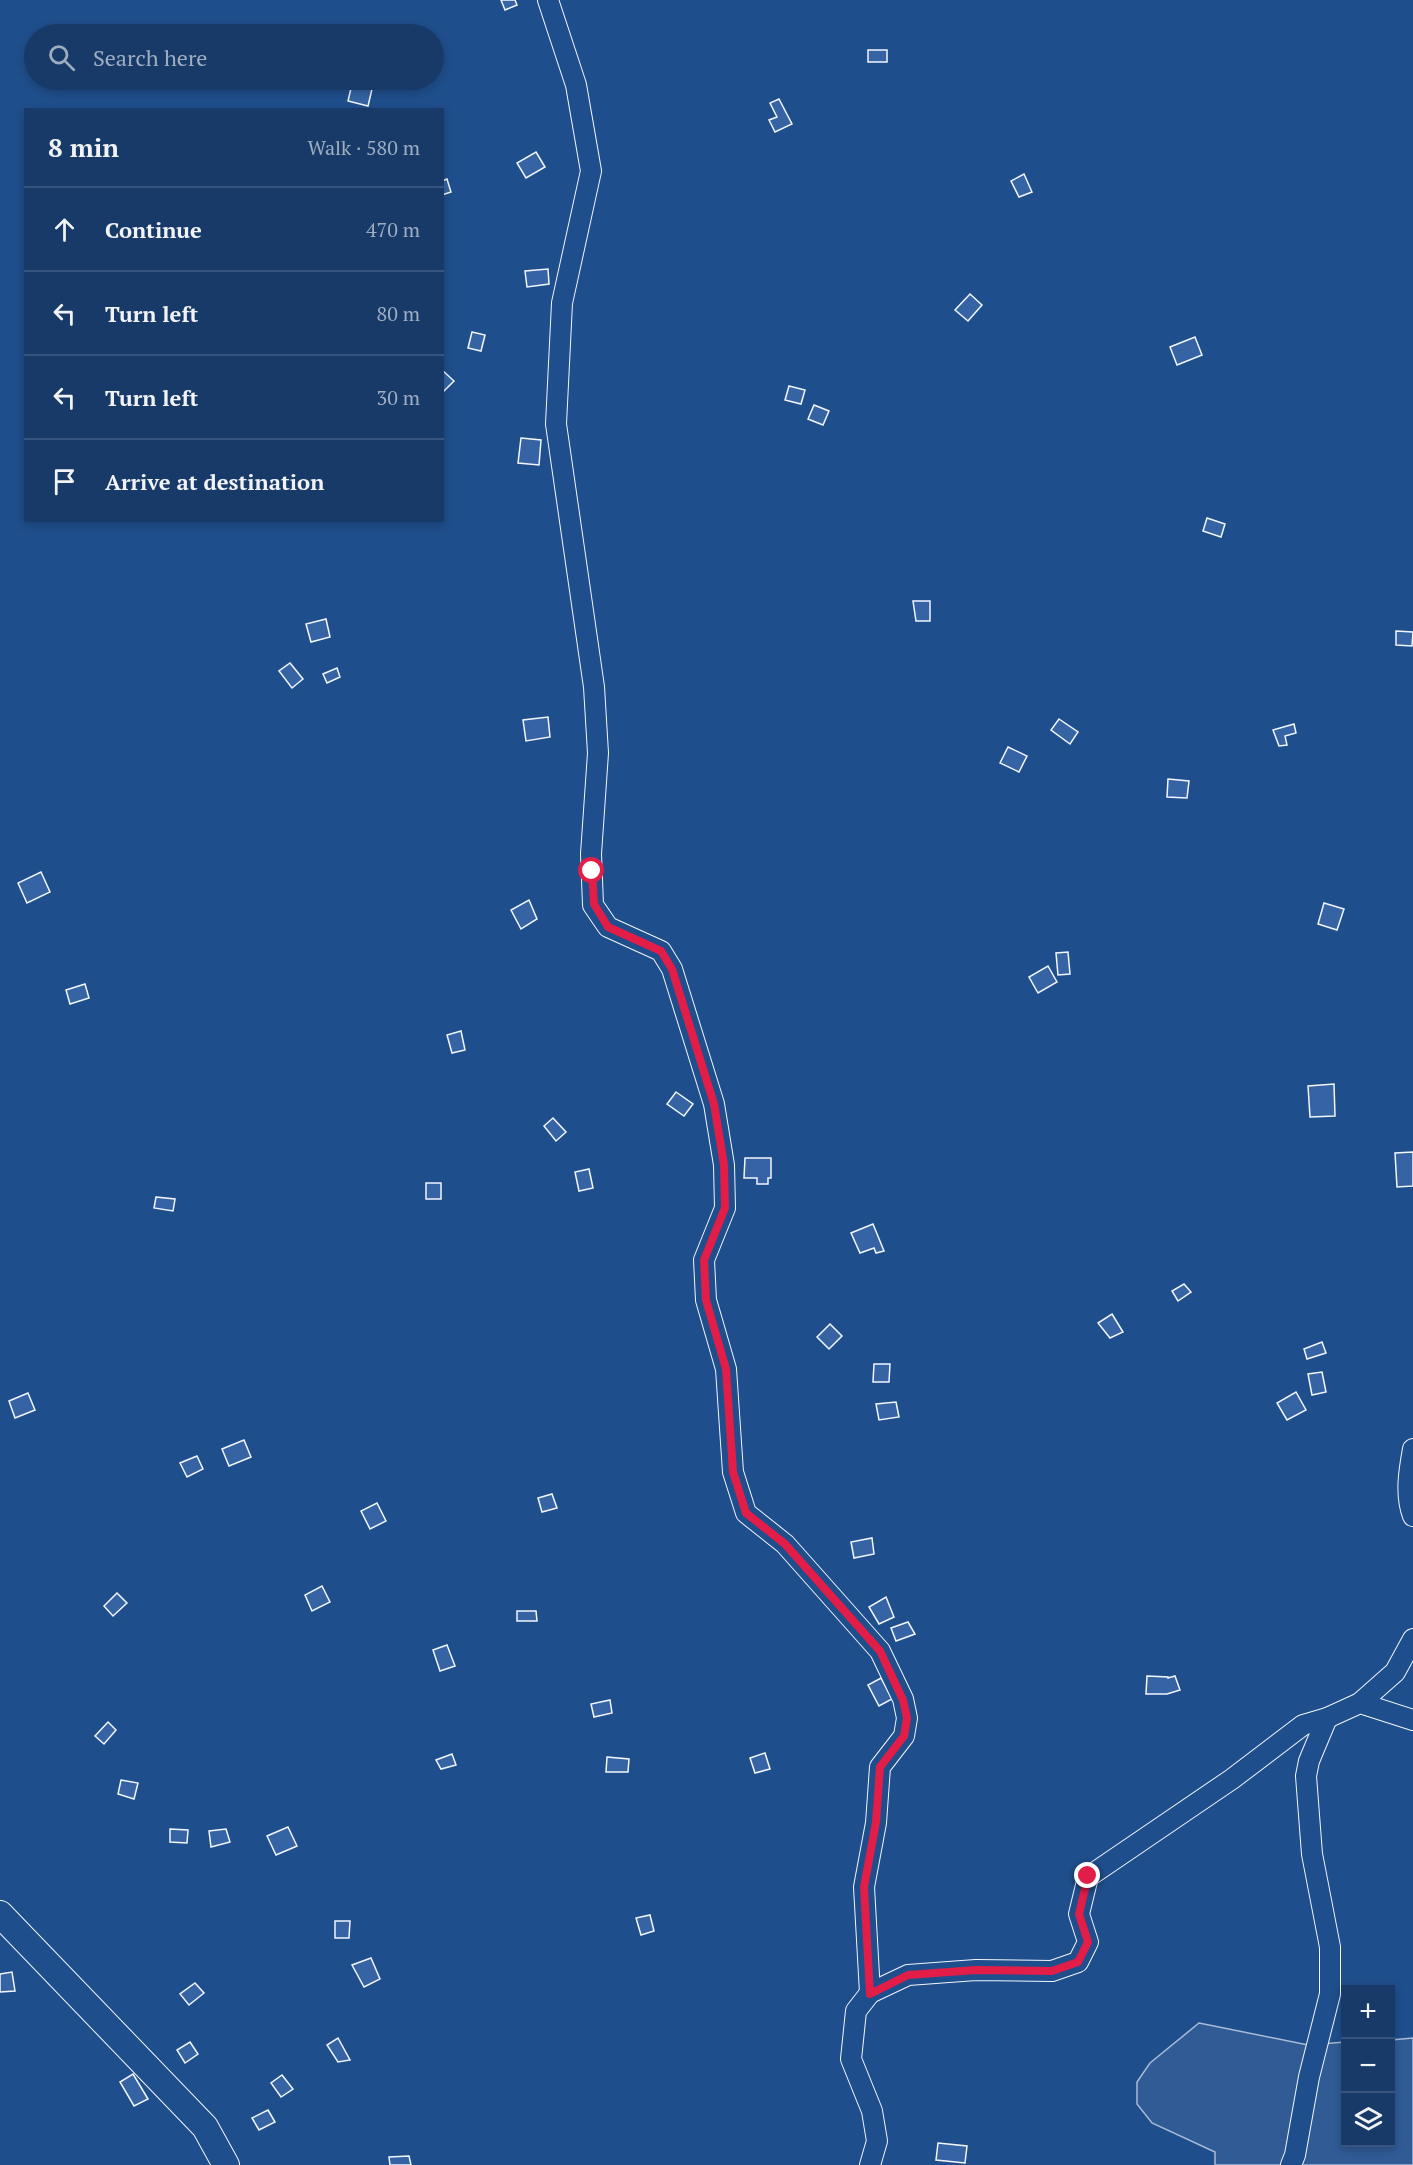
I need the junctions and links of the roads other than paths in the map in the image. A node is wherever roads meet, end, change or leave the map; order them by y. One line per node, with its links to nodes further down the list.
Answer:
1 (548, 0): 9 (street)
2 (1413, 1449): 3 (street)
3 (1413, 1516)
4 (1413, 1639): 5 (street)
5 (1360, 1703): 6 (street); 7 (street)
6 (1327, 1718): 9 (street); 12 (street)
7 (1413, 1720)
8 (0, 1914): 10 (main road)
9 (870, 1994): 11 (street)
10 (226, 2165)
11 (870, 2165)
12 (1291, 2165)

